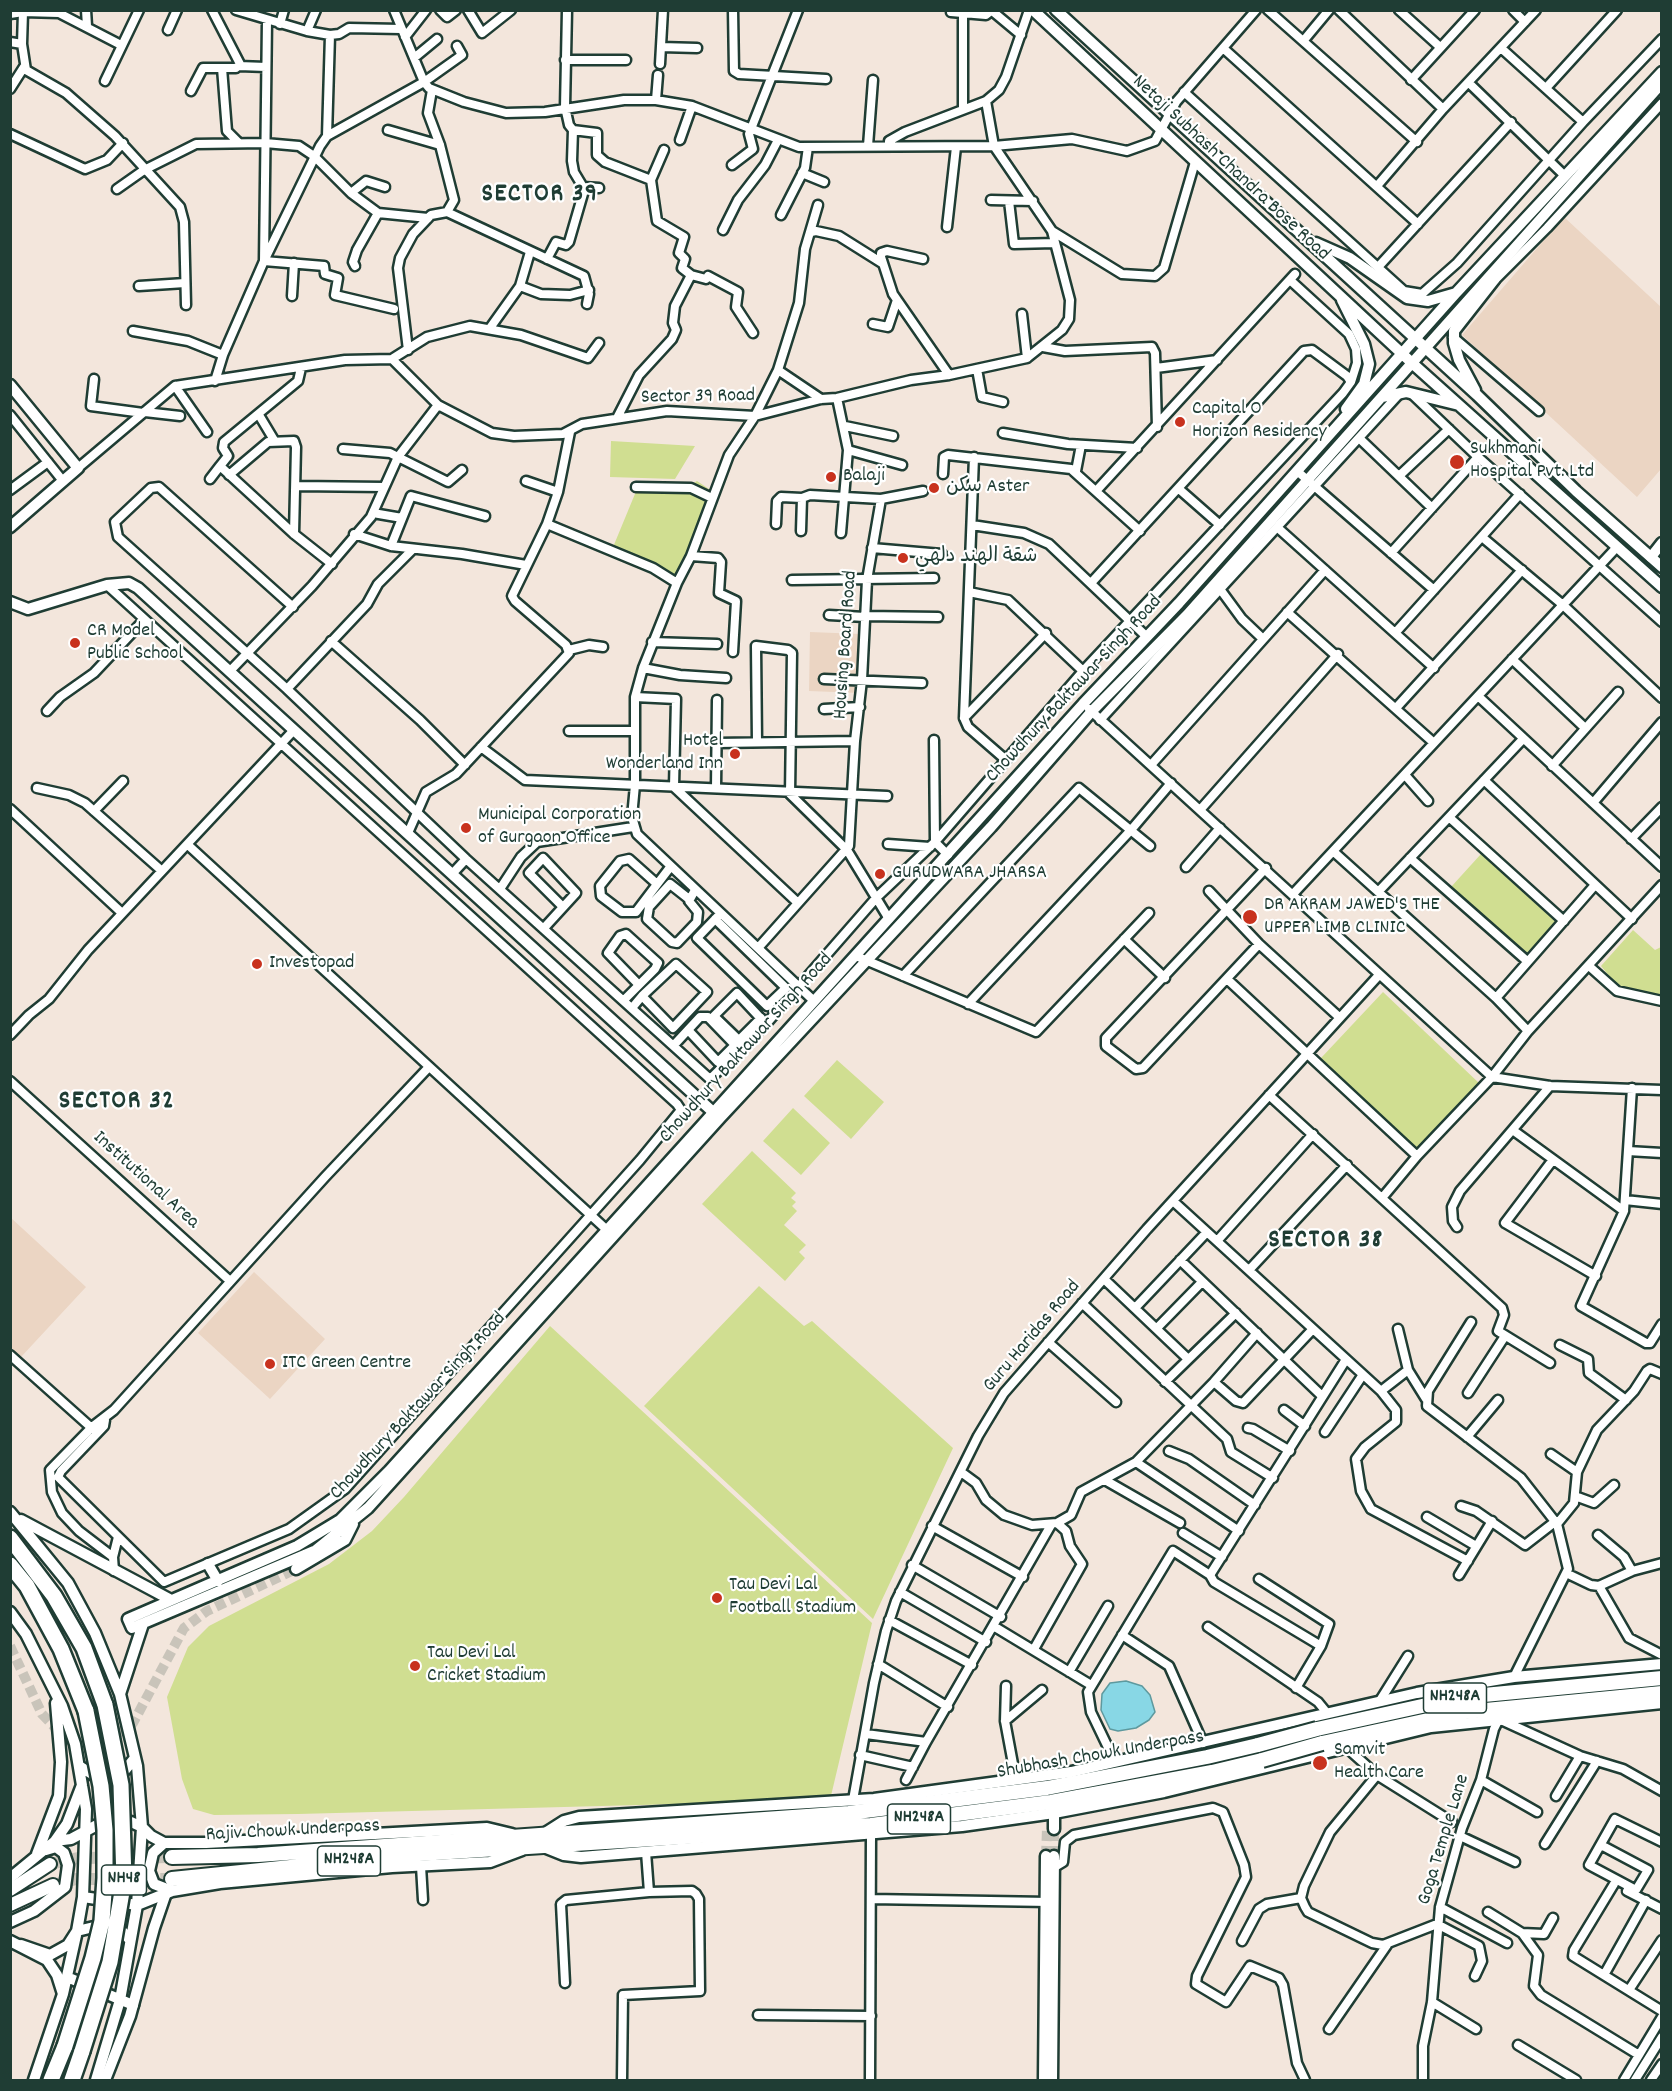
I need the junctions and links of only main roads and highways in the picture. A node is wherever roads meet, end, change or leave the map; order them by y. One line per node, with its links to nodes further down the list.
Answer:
1 (1031, 10): 8 (main road, Netaji Subhash Chandra Bose Road)
2 (1056, 10): 5 (main road, Netaji Subhash Chandra Bose Road)
3 (1662, 72): 7 (main road, Chowdhury Baktawar Singh Road)
4 (1662, 83): 6 (main road, Chowdhury Baktawar Singh Road)
5 (1310, 242): 7 (main road); 9 (main road, Netaji Subhash Chandra Bose Road)
6 (1501, 261): 10 (main road, Chowdhury Baktawar Singh Road); 14 (main road)
7 (1456, 293): 9 (main road, Chowdhury Baktawar Singh Road)
8 (1342, 299): 11 (main road, Netaji Subhash Chandra Bose Road); 17 (main road)
9 (1416, 340): 10 (main road, Netaji Subhash Chandra Bose Road); 11 (main road, Chowdhury Baktawar Singh Road)
10 (1425, 348): 12 (main road, Chowdhury Baktawar Singh Road); 14 (main road, Netaji Subhash Chandra Bose Road)
11 (1403, 354): 12 (main road, Netaji Subhash Chandra Bose Road); 17 (main road, Chowdhury Baktawar Singh Road)
12 (1412, 363): 15 (main road, Chowdhury Baktawar Singh Road); 16 (main road, Netaji Subhash Chandra Bose Road)
13 (10, 385): 22 (main road)
14 (1477, 395): 18 (main road, Netaji Subhash Chandra Bose Road)
15 (1382, 397): 16 (main road); 28 (main road, Chowdhury Baktawar Singh Road)
16 (1459, 405): 19 (main road, Netaji Subhash Chandra Bose Road)
17 (1342, 421): 28 (main road, Chowdhury Baktawar Singh Road)
18 (1576, 491): 19 (main road); 20 (main road, Netaji Subhash Chandra Bose Road)
19 (1567, 501): 21 (main road, Netaji Subhash Chandra Bose Road)
20 (1590, 504): 21 (main road); 24 (main road, Netaji Subhash Chandra Bose Road)
21 (1581, 514): 26 (main road, Netaji Subhash Chandra Bose Road)
22 (10, 527)
23 (1662, 543): 24 (main road)
24 (1651, 557): 25 (main road, Netaji Subhash Chandra Bose Road)
25 (1662, 567)
26 (1662, 587)
27 (10, 602): 29 (main road)
28 (1088, 708): 29 (main road, Chowdhury Baktawar Singh Road); 31 (main road, Chowdhury Baktawar Singh Road)
29 (713, 1112): 36 (main road, Chowdhury Baktawar Singh Road)
30 (13, 1514): 37 (main road); 44 (main road)
31 (354, 1521): 35 (main road); 39 (main road, Chowdhury Baktawar Singh Road)
32 (10, 1538): 80 (highway, NH48, bridge)
33 (207, 1564): 36 (main road)
34 (10, 1565): 79 (highway, NH48, bridge)
35 (296, 1569)
36 (218, 1581): 37 (main road, Chowdhury Baktawar Singh Road)
37 (171, 1600): 39 (main road, Chowdhury Baktawar Singh Road)
38 (10, 1612): 42 (main road)
39 (143, 1624): 44 (main road)
40 (1662, 1664): 46 (main road)
41 (1662, 1678): 56 (highway, Shubhash Chowk Underpass / NH248A, bridge)
42 (53, 1688): 49 (main road); 59 (main road)
43 (1662, 1693): 56 (highway, Shubhash Chowk Underpass / NH248A, bridge)
44 (120, 1694): 47 (main road)
45 (1662, 1703): 48 (main road)
46 (1282, 1724): 48 (main road); 56 (main road)
47 (135, 1758): 49 (main road); 52 (main road)
48 (1290, 1762): 51 (main road)
49 (79, 1766): 50 (main road)
50 (82, 1784): 54 (main road); 55 (main road)
51 (1051, 1813): 53 (main road); 56 (main road)
52 (142, 1827): 54 (main road); 58 (main road); 69 (main road)
53 (1050, 1829)
54 (86, 1832): 55 (main road); 66 (main road)
55 (55, 1841): 59 (main road)
56 (543, 1841): 57 (highway, NH248A)
57 (524, 1842): 58 (main road); 60 (highway, Rajiv Chowk Underpass / NH248A); 64 (highway, Rajiv Chowk Underpass / NH248A); 64 (main road)
58 (164, 1843): 64 (main road)
59 (39, 1854): 62 (main road); 70 (main road)
60 (172, 1857)
61 (50, 1864): 65 (main road)
62 (10, 1878)
63 (53, 1886): 68 (main road)
64 (170, 1888): 69 (main road); 77 (main road)
65 (10, 1890)
66 (83, 1897): 69 (main road); 71 (main road)
67 (1048, 1902): 67 (main road); 83 (main road); 84 (main road)
68 (10, 1905)
69 (137, 1905): 72 (main road)
70 (10, 1922)
71 (77, 1931): 72 (main road); 73 (main road); 74 (main road)
72 (130, 1940): 76 (main road)
73 (16, 1943): 75 (main road)
74 (67, 1977): 75 (main road); 76 (main road)
75 (63, 1994): 78 (main road)
76 (120, 2000): 77 (main road); 81 (main road)
77 (133, 2005): 82 (main road)
78 (34, 2080)
79 (51, 2080)
80 (72, 2080)
81 (96, 2080)
82 (105, 2080)
83 (1044, 2080)
84 (1052, 2080)

